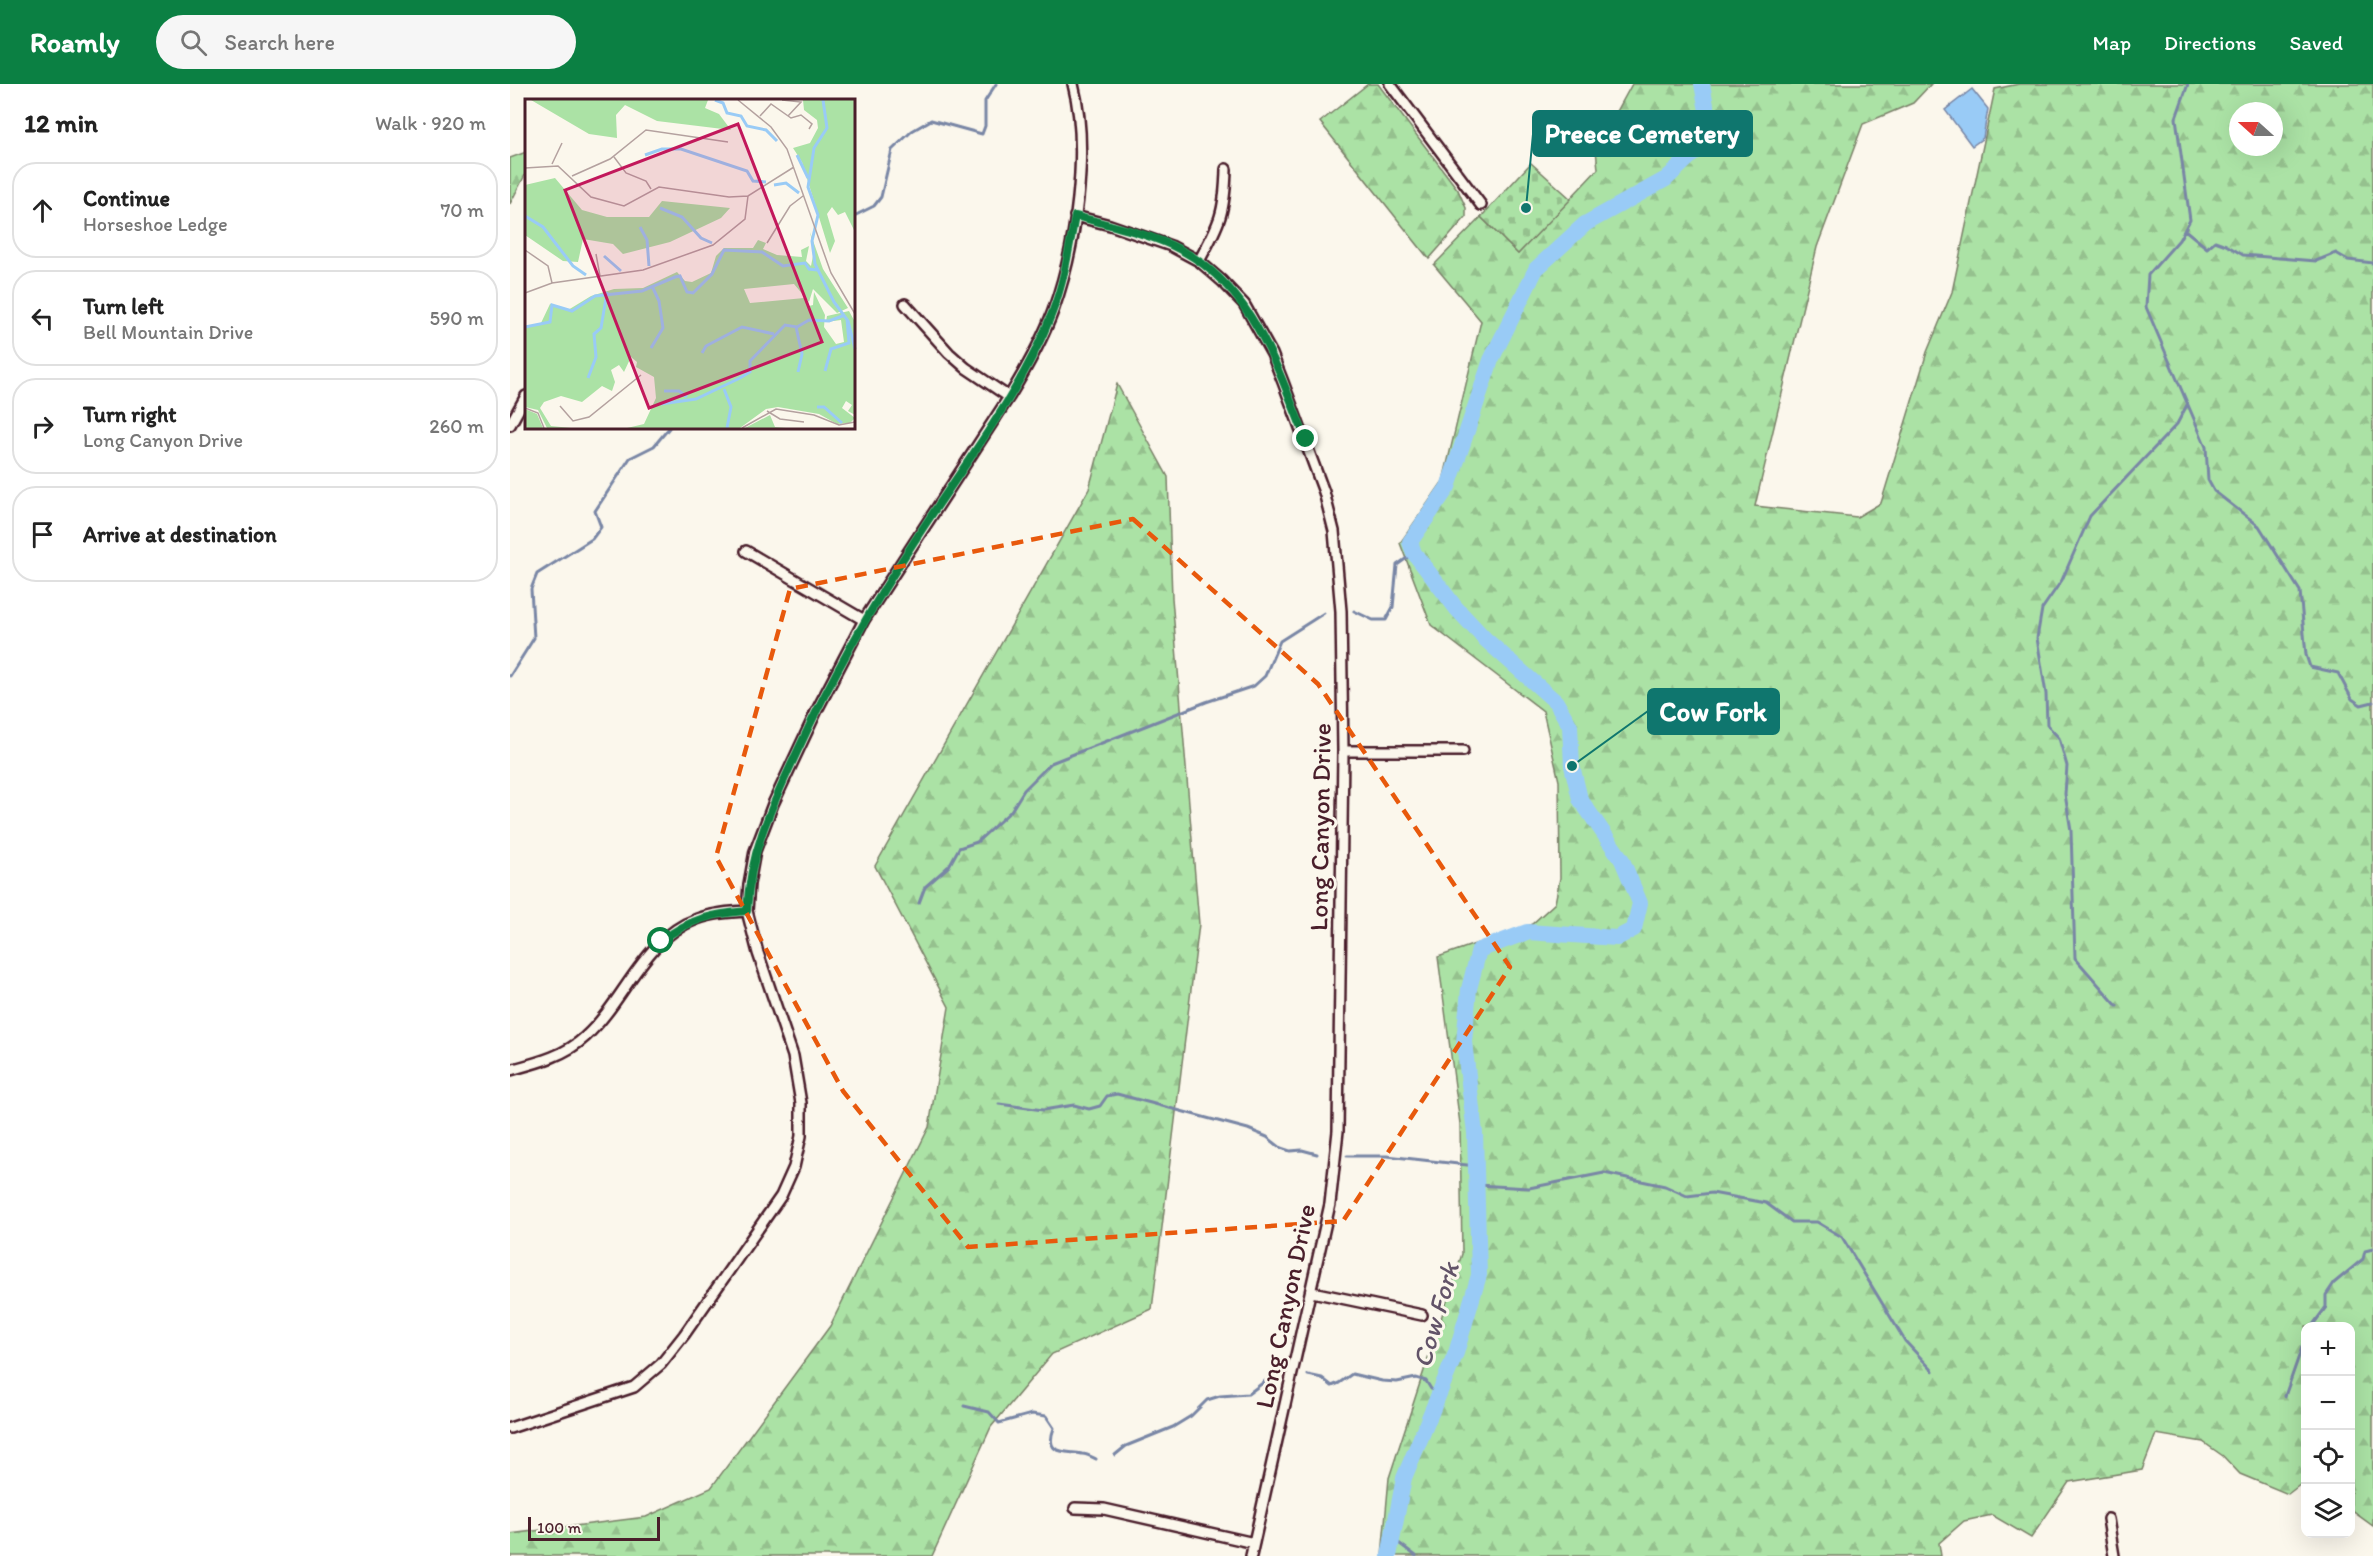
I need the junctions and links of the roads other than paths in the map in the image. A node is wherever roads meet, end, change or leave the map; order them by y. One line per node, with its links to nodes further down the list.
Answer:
1 (1073, 84): 5 (street)
2 (1390, 84): 4 (street)
3 (1226, 169): 6 (street)
4 (1481, 205)
5 (1075, 216): 6 (street, Long Canyon Drive); 8 (street)
6 (1199, 261): 14 (street, Long Canyon Drive)
7 (905, 304): 8 (street)
8 (1009, 397): 12 (street)
9 (525, 398): 10 (street)
10 (510, 425)
11 (746, 550): 12 (street)
12 (864, 620): 15 (street)
13 (1463, 750): 14 (street)
14 (1343, 751): 17 (street, Long Canyon Drive)
15 (747, 911): 16 (street); 19 (street)
16 (510, 1070)
17 (1312, 1292): 18 (street); 22 (street, Long Canyon Drive)
18 (1422, 1316)
19 (510, 1428)
20 (1075, 1508): 22 (street)
21 (2108, 1519): 24 (street)
22 (1254, 1543): 23 (street, Long Canyon Drive)
23 (1251, 1556)
24 (2114, 1556)

